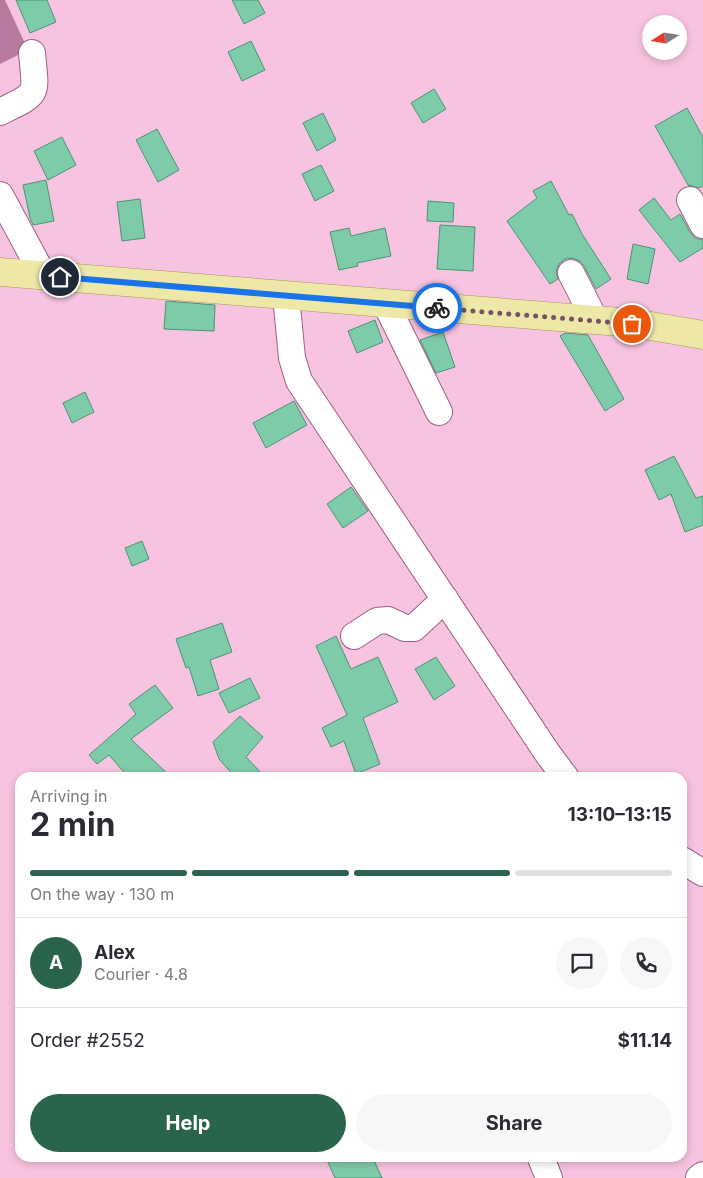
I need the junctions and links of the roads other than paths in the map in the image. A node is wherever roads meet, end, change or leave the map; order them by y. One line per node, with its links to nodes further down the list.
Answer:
1 (32, 53): 2 (street)
2 (0, 112)
3 (0, 195): 8 (street)
4 (690, 200): 5 (street)
5 (703, 225)
6 (0, 272): 8 (main road)
7 (571, 273): 11 (street)
8 (43, 276): 9 (main road)
9 (286, 296): 10 (main road); 14 (street)
10 (386, 304): 11 (main road); 13 (street)
11 (595, 320): 12 (main road)
12 (703, 335)
13 (439, 412)
14 (445, 599): 15 (street); 16 (street)
15 (354, 636)
16 (562, 772)
17 (687, 863): 18 (street)
18 (703, 873)
19 (543, 1162): 21 (street)
20 (703, 1175): 22 (street)
21 (549, 1178)
22 (699, 1178)

